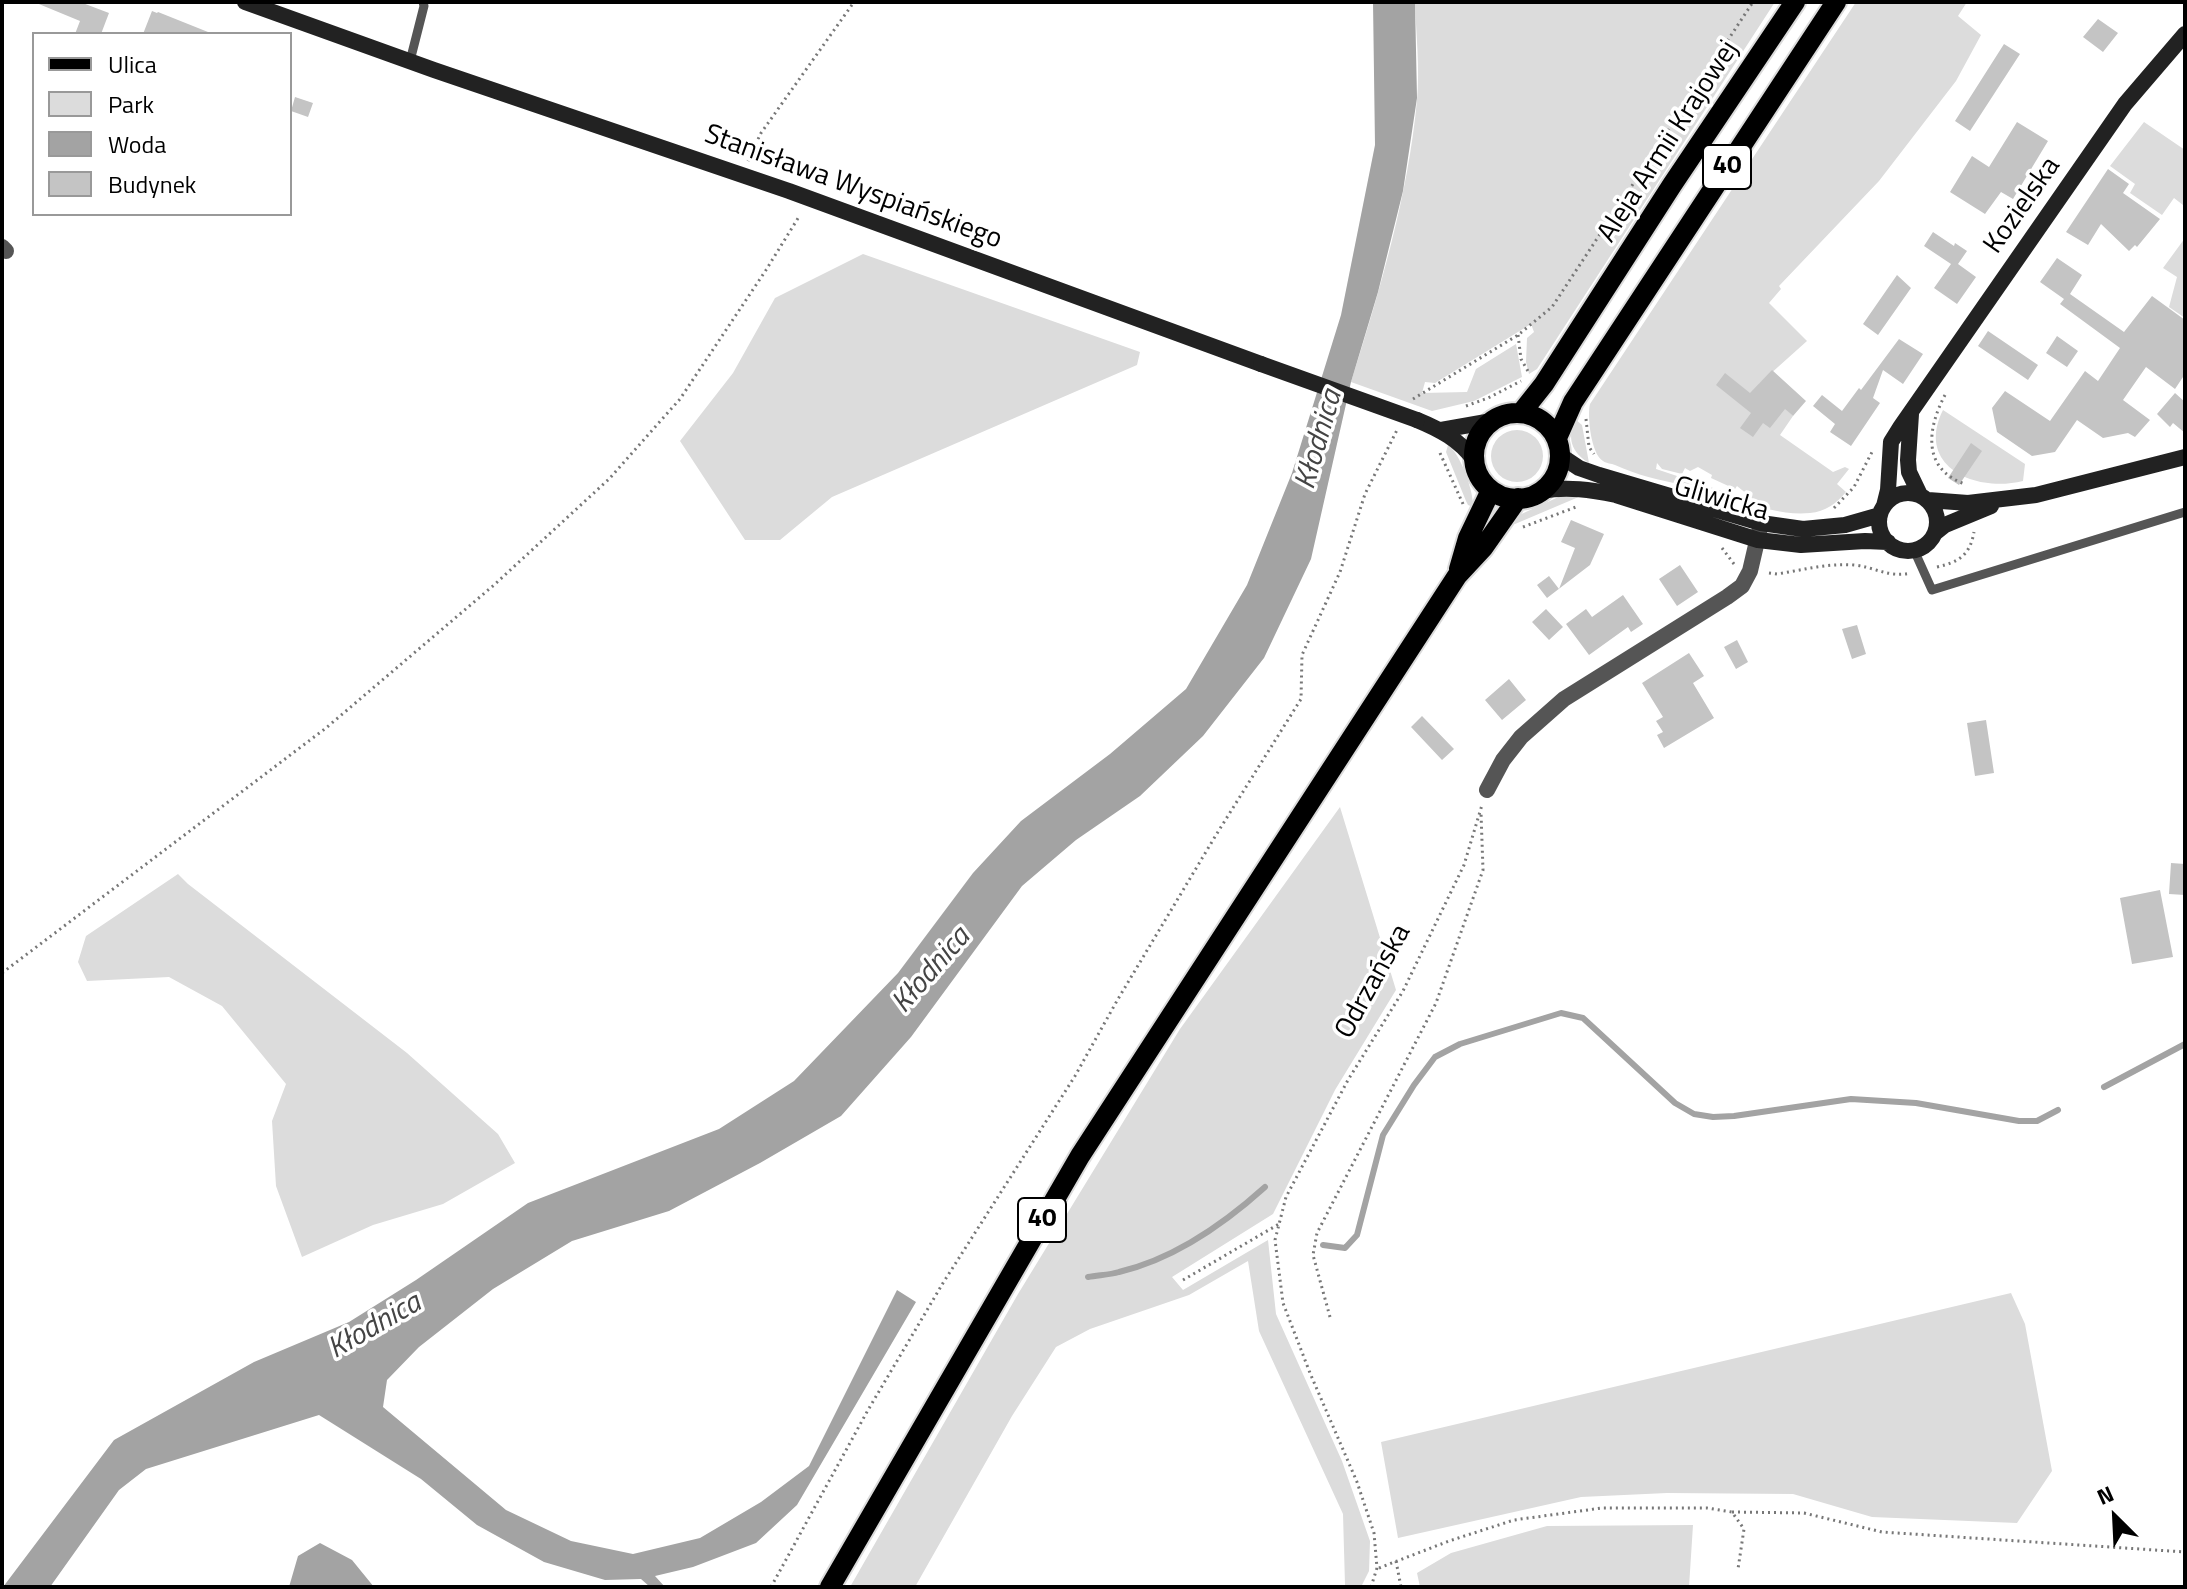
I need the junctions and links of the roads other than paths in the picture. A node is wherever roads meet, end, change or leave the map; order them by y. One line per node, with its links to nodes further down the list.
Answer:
1 (245, 2): 6 (main road, Stanisława Wyspiańskiego)
2 (423, 2): 6 (lane)
3 (1795, 2): 7 (main road, Aleja Armii Krajowej / 40)
4 (1836, 2): 11 (main road, 40)
5 (2185, 34): 8 (main road, Kozielska)
6 (410, 61): 10 (main road, Stanisława Wyspiańskiego, bridge)
7 (1521, 413): 9 (main road); 11 (main road)
8 (1911, 414): 17 (main road); 19 (main road, Kozielska)
9 (1492, 421): 10 (main road); 13 (main road)
10 (1441, 430): 13 (main road, Stanisława Wyspiańskiego)
11 (1559, 447): 15 (main road, 40); 21 (main road, Gliwicka)
12 (2185, 457): 18 (main road)
13 (1474, 460): 14 (main road)
14 (1491, 490): 16 (main road); 26 (main road, 40)
15 (1542, 491): 16 (main road); 23 (main road, Gliwicka)
16 (1518, 498): 26 (main road, 40)
17 (1924, 498): 18 (main road); 19 (main road); 22 (main road)
18 (2006, 500): 22 (main road)
19 (1882, 511): 21 (main road, Gliwicka); 24 (main road)
20 (2185, 512): 25 (lane)
21 (1761, 523): 23 (street)
22 (1935, 533): 25 (main road)
23 (1758, 540): 24 (main road, Gliwicka); 27 (street)
24 (1888, 542): 25 (main road)
25 (1914, 550)
26 (1457, 576): 28 (main road, 40)
27 (1487, 790)
28 (830, 1587)

